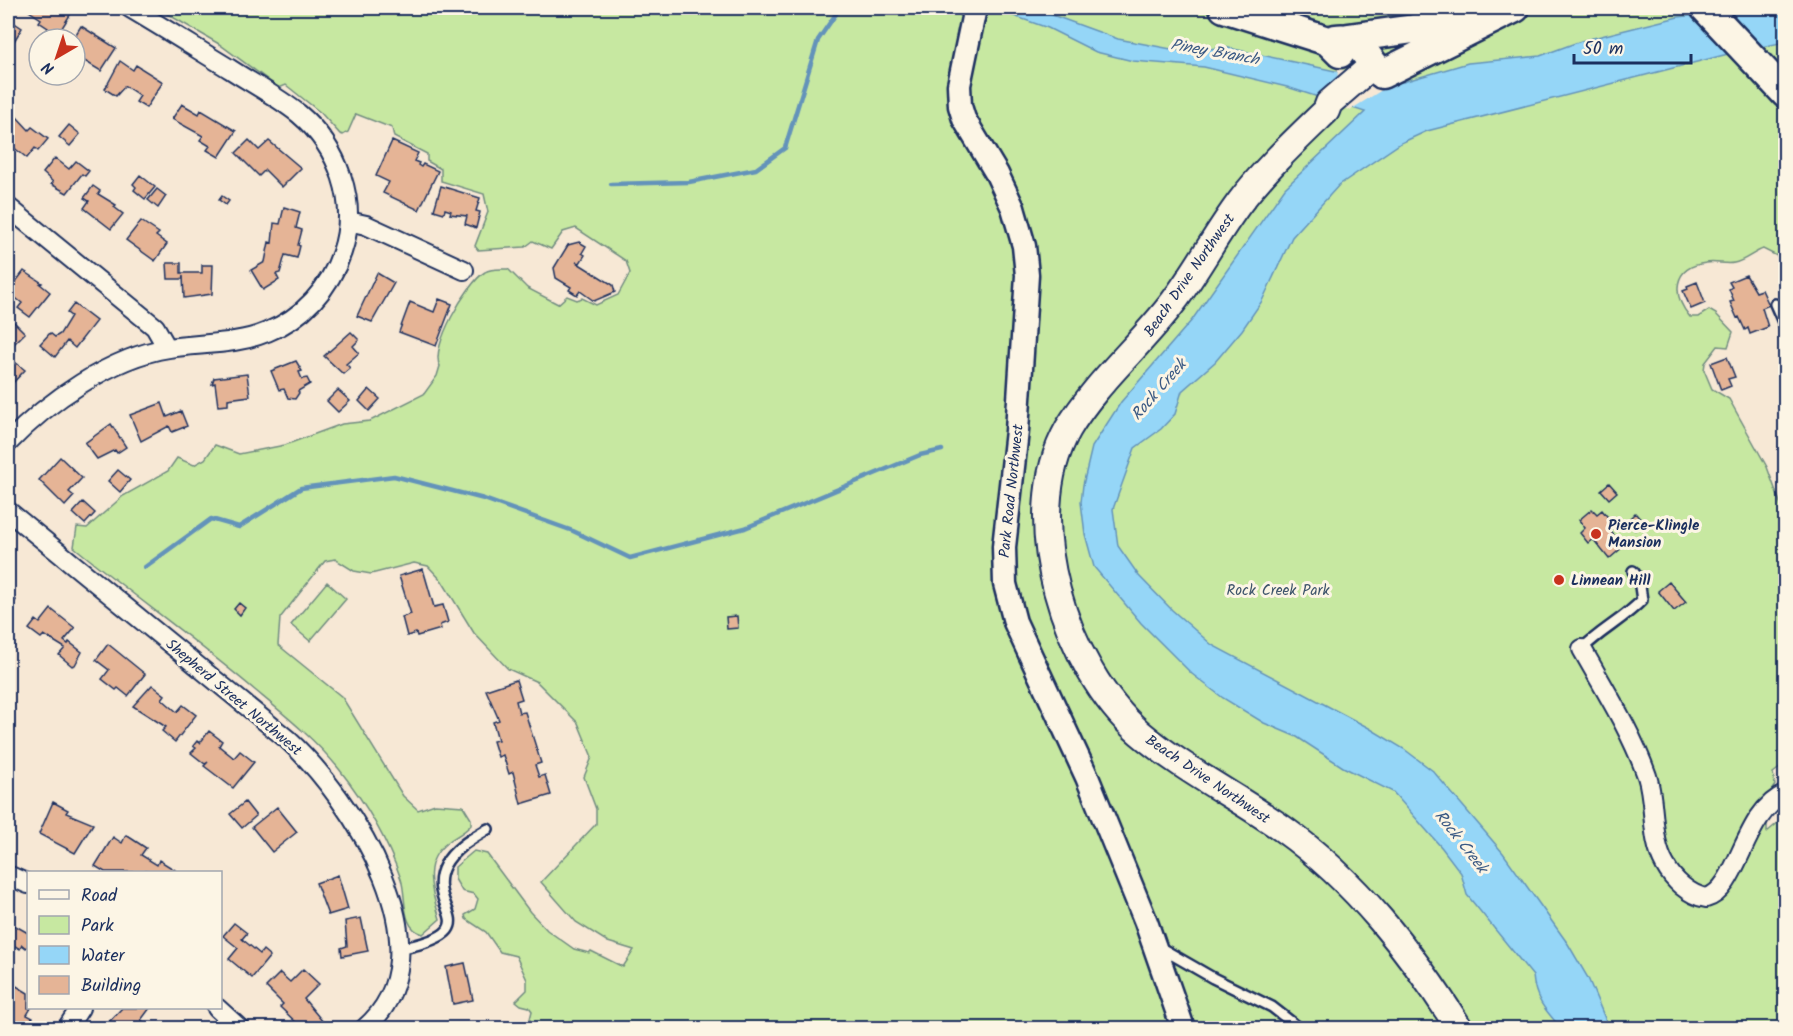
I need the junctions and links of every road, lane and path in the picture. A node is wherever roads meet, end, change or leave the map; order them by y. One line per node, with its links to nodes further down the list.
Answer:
1 (130, 8): 12 (street)
2 (975, 8): 25 (street, Park Road Northwest)
3 (1224, 8): 8 (main road)
4 (1476, 8): 8 (main road)
5 (1483, 8): 9 (main road, Beach Drive Northwest)
6 (1515, 8): 9 (main road, Beach Drive Northwest)
7 (1706, 8): 10 (main road)
8 (1338, 40): 9 (main road)
9 (1374, 72): 34 (main road, Beach Drive Northwest)
10 (1779, 88)
11 (8, 207): 16 (street)
12 (348, 221): 13 (street); 16 (street)
13 (464, 270)
14 (1775, 304): 15 (lane)
15 (1785, 329)
16 (167, 348): 17 (street)
17 (8, 443)
18 (8, 511): 26 (street, Shepherd Street Northwest)
19 (1633, 571): 20 (lane)
20 (1582, 649): 21 (street)
21 (1785, 794)
22 (489, 829): 26 (lane)
23 (8, 875): 24 (street)
24 (27, 884)
25 (1153, 943): 32 (street, Park Road Northwest); 33 (lane)
26 (398, 949): 31 (street, Shepherd Street Northwest)
27 (79, 1009): 29 (street)
28 (218, 1009): 30 (street)
29 (67, 1029)
30 (239, 1029)
31 (365, 1029)
32 (1183, 1029)
33 (1299, 1029)
34 (1459, 1029)

